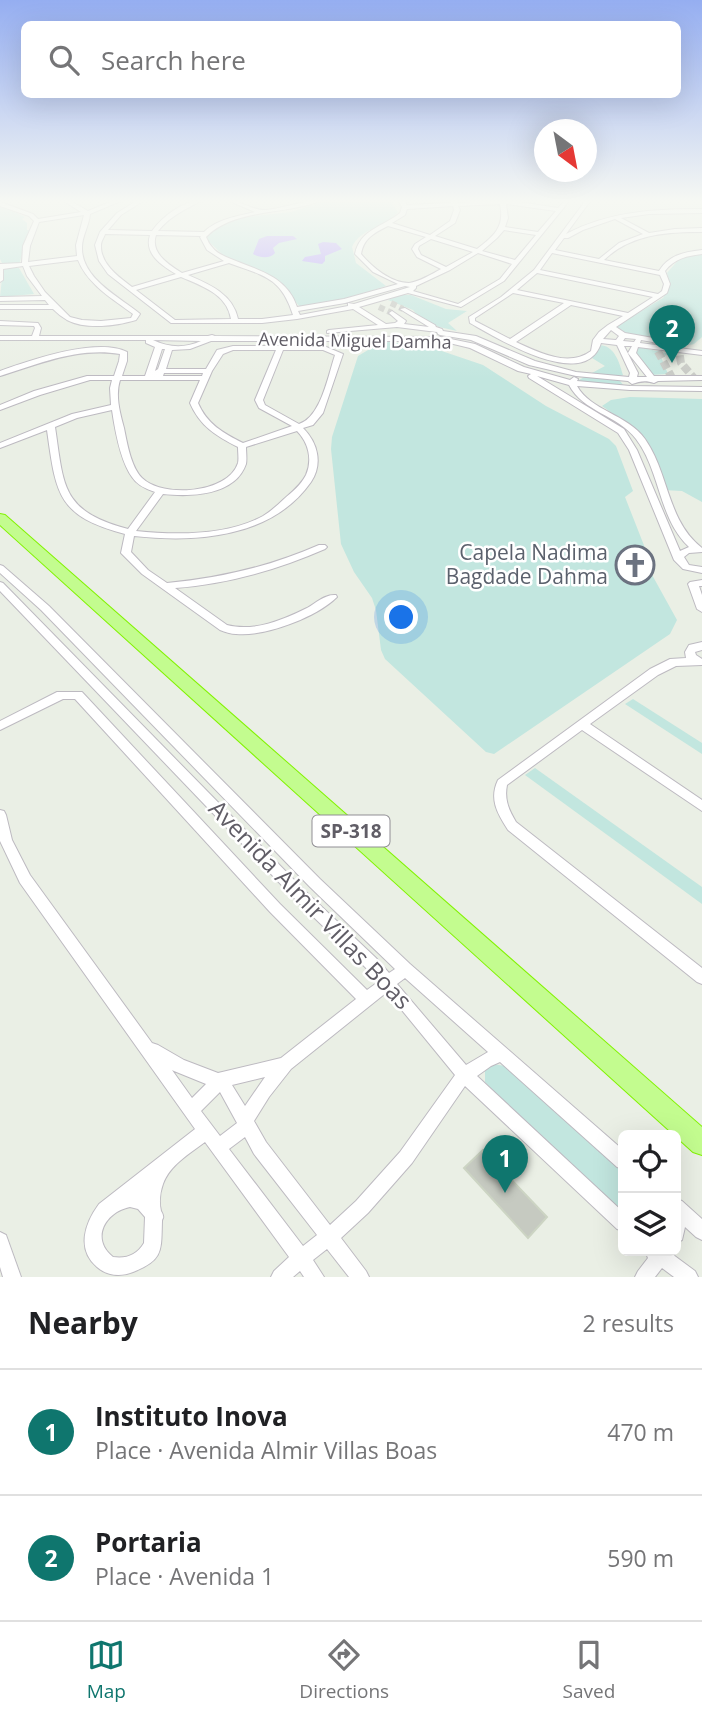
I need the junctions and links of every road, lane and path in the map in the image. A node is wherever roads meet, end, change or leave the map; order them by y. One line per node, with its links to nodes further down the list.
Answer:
1 (26, 260): 18 (street)
2 (65, 260): 18 (street)
3 (80, 260): 45 (street)
4 (102, 260): 26 (street)
5 (161, 260): 23 (street)
6 (227, 260): 15 (street)
7 (363, 260): 25 (street)
8 (424, 260): 20 (street)
9 (461, 260): 20 (street)
10 (505, 260): 17 (street)
11 (520, 260): 17 (street)
12 (544, 260): 21 (street)
13 (593, 260): 16 (street)
14 (674, 260): 22 (street)
15 (230, 261): 23 (street); 48 (street)
16 (600, 261): 22 (street)
17 (517, 263): 25 (street)
18 (25, 264): 19 (street); 32 (street)
19 (0, 267): 24 (street)
20 (445, 269): 25 (street)
21 (536, 271): 27 (street); 29 (street)
22 (664, 274): 30 (street)
23 (182, 275): 26 (street); 51 (street)
24 (0, 280)
25 (407, 287): 28 (street); 37 (street)
26 (131, 289): 51 (street)
27 (513, 291): 40 (street); 65 (street)
28 (373, 293): 31 (street); 37 (street)
29 (647, 294): 30 (street); 38 (street)
30 (660, 296): 38 (street)
31 (360, 297): 36 (street); 39 (street)
32 (49, 298): 41 (street); 45 (street)
33 (0, 299): 34 (street)
34 (12, 299): 35 (street); 43 (street)
35 (26, 299): 41 (street); 44 (street)
36 (345, 300): 42 (street); 47 (street)
37 (388, 301): 39 (street); 39 (street)
38 (653, 301): 49 (street)
39 (369, 302): 47 (street)
40 (569, 303): 49 (street); 65 (street)
41 (40, 304): 44 (street); 45 (street); 55 (street)
42 (331, 304): 46 (street); 48 (street)
43 (4, 307): 44 (street); 50 (street)
44 (22, 307): 52 (street)
45 (56, 307)
46 (340, 310): 47 (street); 48 (street)
47 (356, 311): 57 (street); 58 (street)
48 (297, 313): 51 (street)
49 (626, 317): 54 (street)
50 (0, 322): 52 (street)
51 (235, 322)
52 (11, 323): 55 (street)
53 (397, 325): 57 (street); 59 (street); 59 (street)
54 (610, 326): 63 (street); 64 (street)
55 (34, 330): 56 (street, Avenida Miguel Damha); 60 (street, Avenida Miguel Damha); 62 (street, Avenida Miguel Damha)
56 (0, 332)
57 (384, 332): 58 (street, Avenida Miguel Damha); 59 (street, Avenida Miguel Damha)
58 (361, 333): 61 (street, Avenida Miguel Damha); 61 (street, Avenida Miguel Damha)
59 (442, 334): 73 (street, Avenida Miguel Damha); 77 (street, Avenida Miguel Damha)
60 (148, 335): 61 (street, Avenida Miguel Damha); 67 (street)
61 (213, 335): 68 (street)
62 (0, 338)
63 (621, 339): 64 (street); 66 (street); 76 (street)
64 (597, 340): 65 (street)
65 (511, 342)
66 (637, 342): 70 (street); 75 (street)
67 (159, 346): 69 (street); 82 (street)
68 (201, 346): 72 (street); 74 (street)
69 (169, 347): 72 (street); 83 (street)
70 (701, 347)
71 (280, 348): 84 (street); 95 (street); 95 (street)
72 (183, 363): 74 (street); 74 (street); 83 (street)
73 (532, 363): 77 (street); 87 (street, Avenida Miguel Damha)
74 (193, 366): 84 (street)
75 (640, 366): 76 (street); 85 (street)
76 (631, 367): 88 (street)
77 (521, 369): 87 (street, Avenida Miguel Damha); 104 (street)
78 (670, 371): 79 (street)
79 (686, 372)
80 (0, 374): 81 (street)
81 (119, 374): 82 (street); 92 (street); 93 (street)
82 (150, 374): 83 (street)
83 (160, 374)
84 (206, 374): 97 (street)
85 (649, 378): 86 (street, Avenida Miguel Damha); 88 (street, Avenida Miguel Damha); 91 (street)
86 (698, 378): 90 (street)
87 (574, 379): 88 (street, Avenida Miguel Damha); 89 (street, Avenida Miguel Damha); 103 (street)
88 (631, 379): 89 (street)
89 (630, 388): 91 (street, Avenida Miguel Damha)
90 (698, 389): 91 (street, Avenida Miguel Damha)
91 (659, 390)
92 (114, 407): 94 (street); 98 (street)
93 (0, 408)
94 (51, 426): 96 (street); 101 (street)
95 (299, 428): 97 (street); 101 (street)
96 (0, 446)
97 (242, 446): 98 (street)
98 (160, 492): 101 (street)
99 (0, 508): 129 (highway, SP-318)
100 (0, 518): 131 (highway, SP-318)
101 (131, 532): 109 (street)
102 (322, 547): 109 (street)
103 (700, 550): 104 (street)
104 (683, 563): 106 (street); 107 (street)
105 (0, 568): 118 (street, Avenida Almir Villas Boas)
106 (702, 570)
107 (700, 581): 111 (street)
108 (0, 585): 120 (street, Avenida Almir Villas Boas)
109 (166, 586): 110 (street)
110 (332, 597)
111 (702, 609)
112 (701, 645): 113 (street)
113 (700, 662): 114 (street)
114 (583, 725): 116 (street); 119 (street)
115 (0, 726): 121 (street)
116 (702, 806)
117 (0, 815): 122 (street)
118 (405, 969): 120 (street); 123 (street, Avenida Almir Villas Boas)
119 (702, 977)
120 (389, 983): 121 (street); 125 (street, Avenida Almir Villas Boas)
121 (367, 1000): 124 (street)
122 (134, 1030): 126 (street); 127 (street)
123 (502, 1054): 125 (street); 133 (street, Avenida Almir Villas Boas)
124 (286, 1064): 126 (street); 128 (street)
125 (466, 1075): 138 (street, Avenida Almir Villas Boas); 140 (street)
126 (219, 1081): 127 (street); 128 (street)
127 (191, 1110): 130 (street)
128 (245, 1124): 132 (street); 140 (street)
129 (702, 1129)
130 (206, 1131): 132 (street); 134 (street)
131 (702, 1143)
132 (218, 1147): 144 (street)
133 (618, 1157)
134 (167, 1162): 135 (street); 137 (street)
135 (115, 1202): 137 (street); 137 (street)
136 (681, 1213): 139 (street)
137 (155, 1216)
138 (618, 1218)
139 (702, 1231)
140 (328, 1236): 144 (street); 148 (street)
141 (0, 1241): 145 (street)
142 (658, 1256): 149 (street)
143 (664, 1256): 150 (street)
144 (301, 1259): 146 (street); 147 (street)
145 (12, 1277)
146 (280, 1277)
147 (315, 1277)
148 (360, 1277)
149 (645, 1277)
150 (689, 1277)

